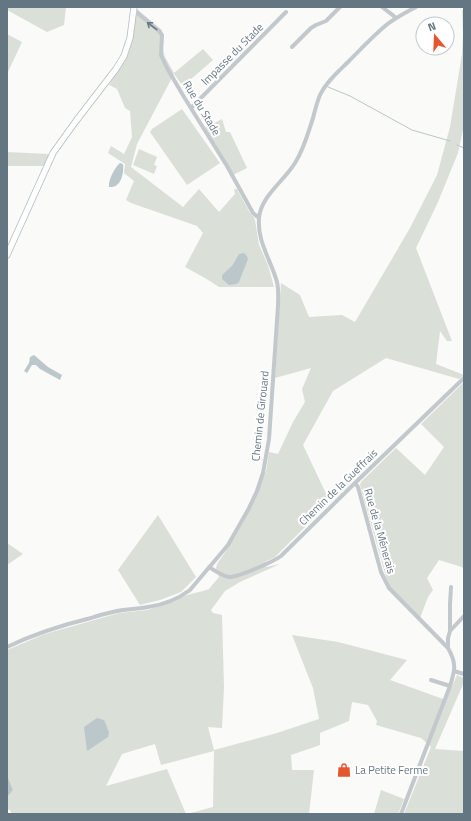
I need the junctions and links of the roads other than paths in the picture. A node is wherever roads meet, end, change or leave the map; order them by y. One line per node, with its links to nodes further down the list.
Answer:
1 (340, 7): 7 (street)
2 (382, 7): 6 (street)
3 (415, 7): 6 (street, Chemin de Girouard)
4 (134, 9): 8 (street, Rue du Stade, one-way to 4); 10 (main road)
5 (286, 12): 8 (street, Impasse du Stade)
6 (396, 18): 9 (street, Chemin de Girouard)
7 (292, 47)
8 (191, 108): 9 (street, Rue du Stade)
9 (259, 218): 13 (street, Chemin de Girouard)
10 (7, 255)
11 (464, 378): 12 (street, Chemin de la Gueffrais)
12 (355, 483): 13 (street, Chemin de la Gueffrais); 18 (street, Rue de la Ménerais)
13 (210, 567): 19 (street, Chemin de Girouard)
14 (450, 587): 16 (street)
15 (464, 616): 16 (street)
16 (450, 631): 17 (street)
17 (448, 638): 18 (street); 20 (street)
18 (440, 640): 20 (street, Rue de la Ménerais)
19 (7, 647)
20 (448, 648): 21 (street, Rue de la Ménerais)
21 (454, 671): 22 (street); 24 (street, Rue de la Ménerais)
22 (464, 674)
23 (431, 680): 24 (street)
24 (450, 686): 25 (street, Rue de la Ménerais)
25 (401, 814)

